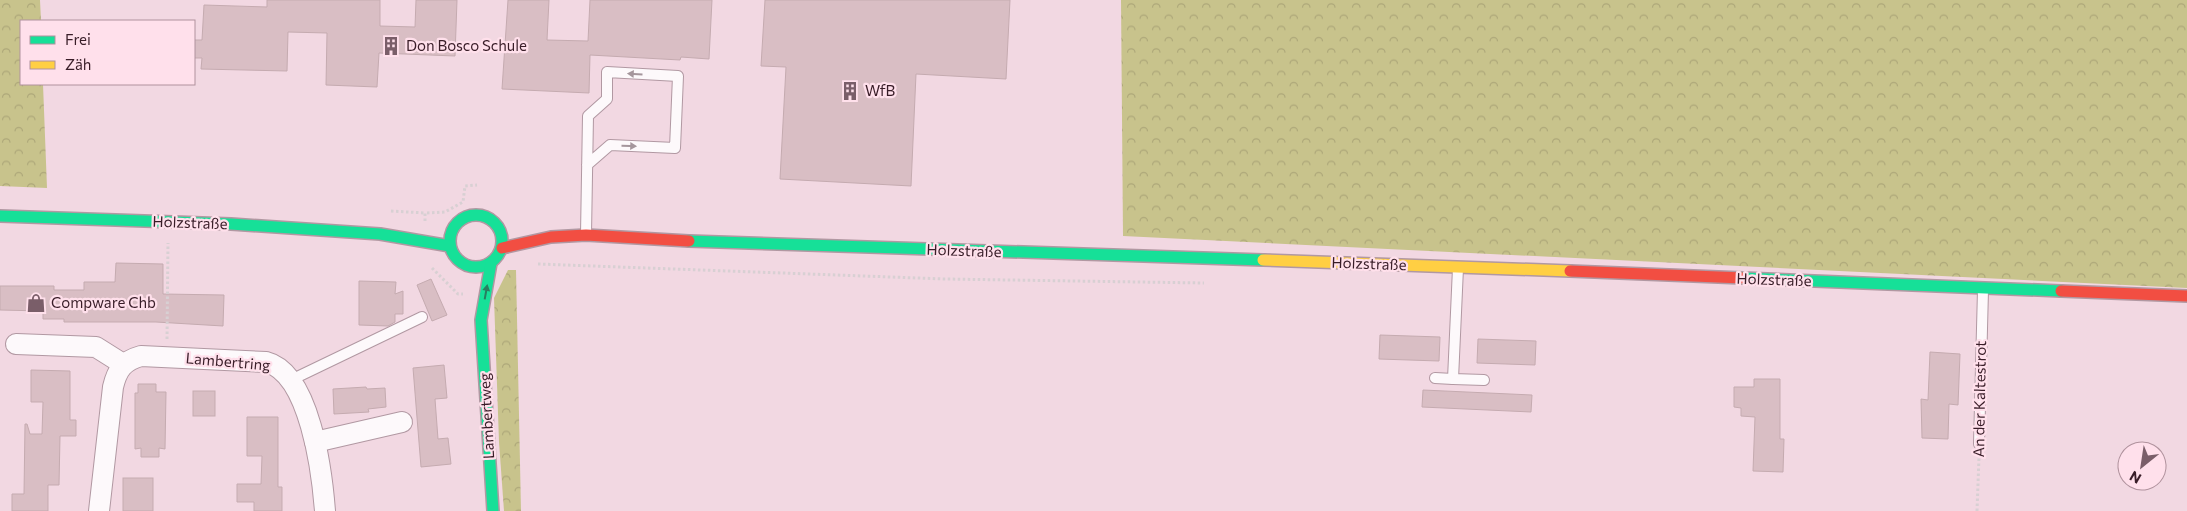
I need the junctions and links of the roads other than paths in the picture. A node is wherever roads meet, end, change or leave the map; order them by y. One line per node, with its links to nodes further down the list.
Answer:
1 (587, 165): 1 (lane, one-way to 1); 6 (lane)
2 (0, 216): 5 (main road, Holzstraße)
3 (416, 229): 5 (main road, Holzstraße)
4 (527, 229): 7 (main road, Holzstraße)
5 (380, 234): 8 (main road, Holzstraße)
6 (586, 235): 7 (main road, Holzstraße); 11 (main road, Holzstraße)
7 (551, 237): 9 (main road, Holzstraße)
8 (450, 246): 9 (main road); 10 (main road)
9 (502, 248): 10 (main road)
10 (492, 263): 16 (main road, Lambertweg, one-way to 10)
11 (1458, 267): 12 (main road, Holzstraße); 20 (lane)
12 (1983, 288): 13 (main road, Holzstraße); 25 (lane, An der Kaltestrot)
13 (2187, 296)
14 (474, 302): 16 (main road, Lambertweg)
15 (422, 317): 21 (lane)
16 (481, 320): 28 (main road, Lambertweg)
17 (16, 344): 18 (street)
18 (123, 364): 21 (street, Lambertring); 26 (street)
19 (1435, 378): 20 (lane)
20 (1453, 378): 22 (lane)
21 (291, 380): 24 (street, Lambertring)
22 (1484, 380)
23 (402, 422): 24 (street)
24 (315, 442): 27 (street, Lambertring)
25 (1979, 444)
26 (99, 511)
27 (326, 511)
28 (493, 511)

